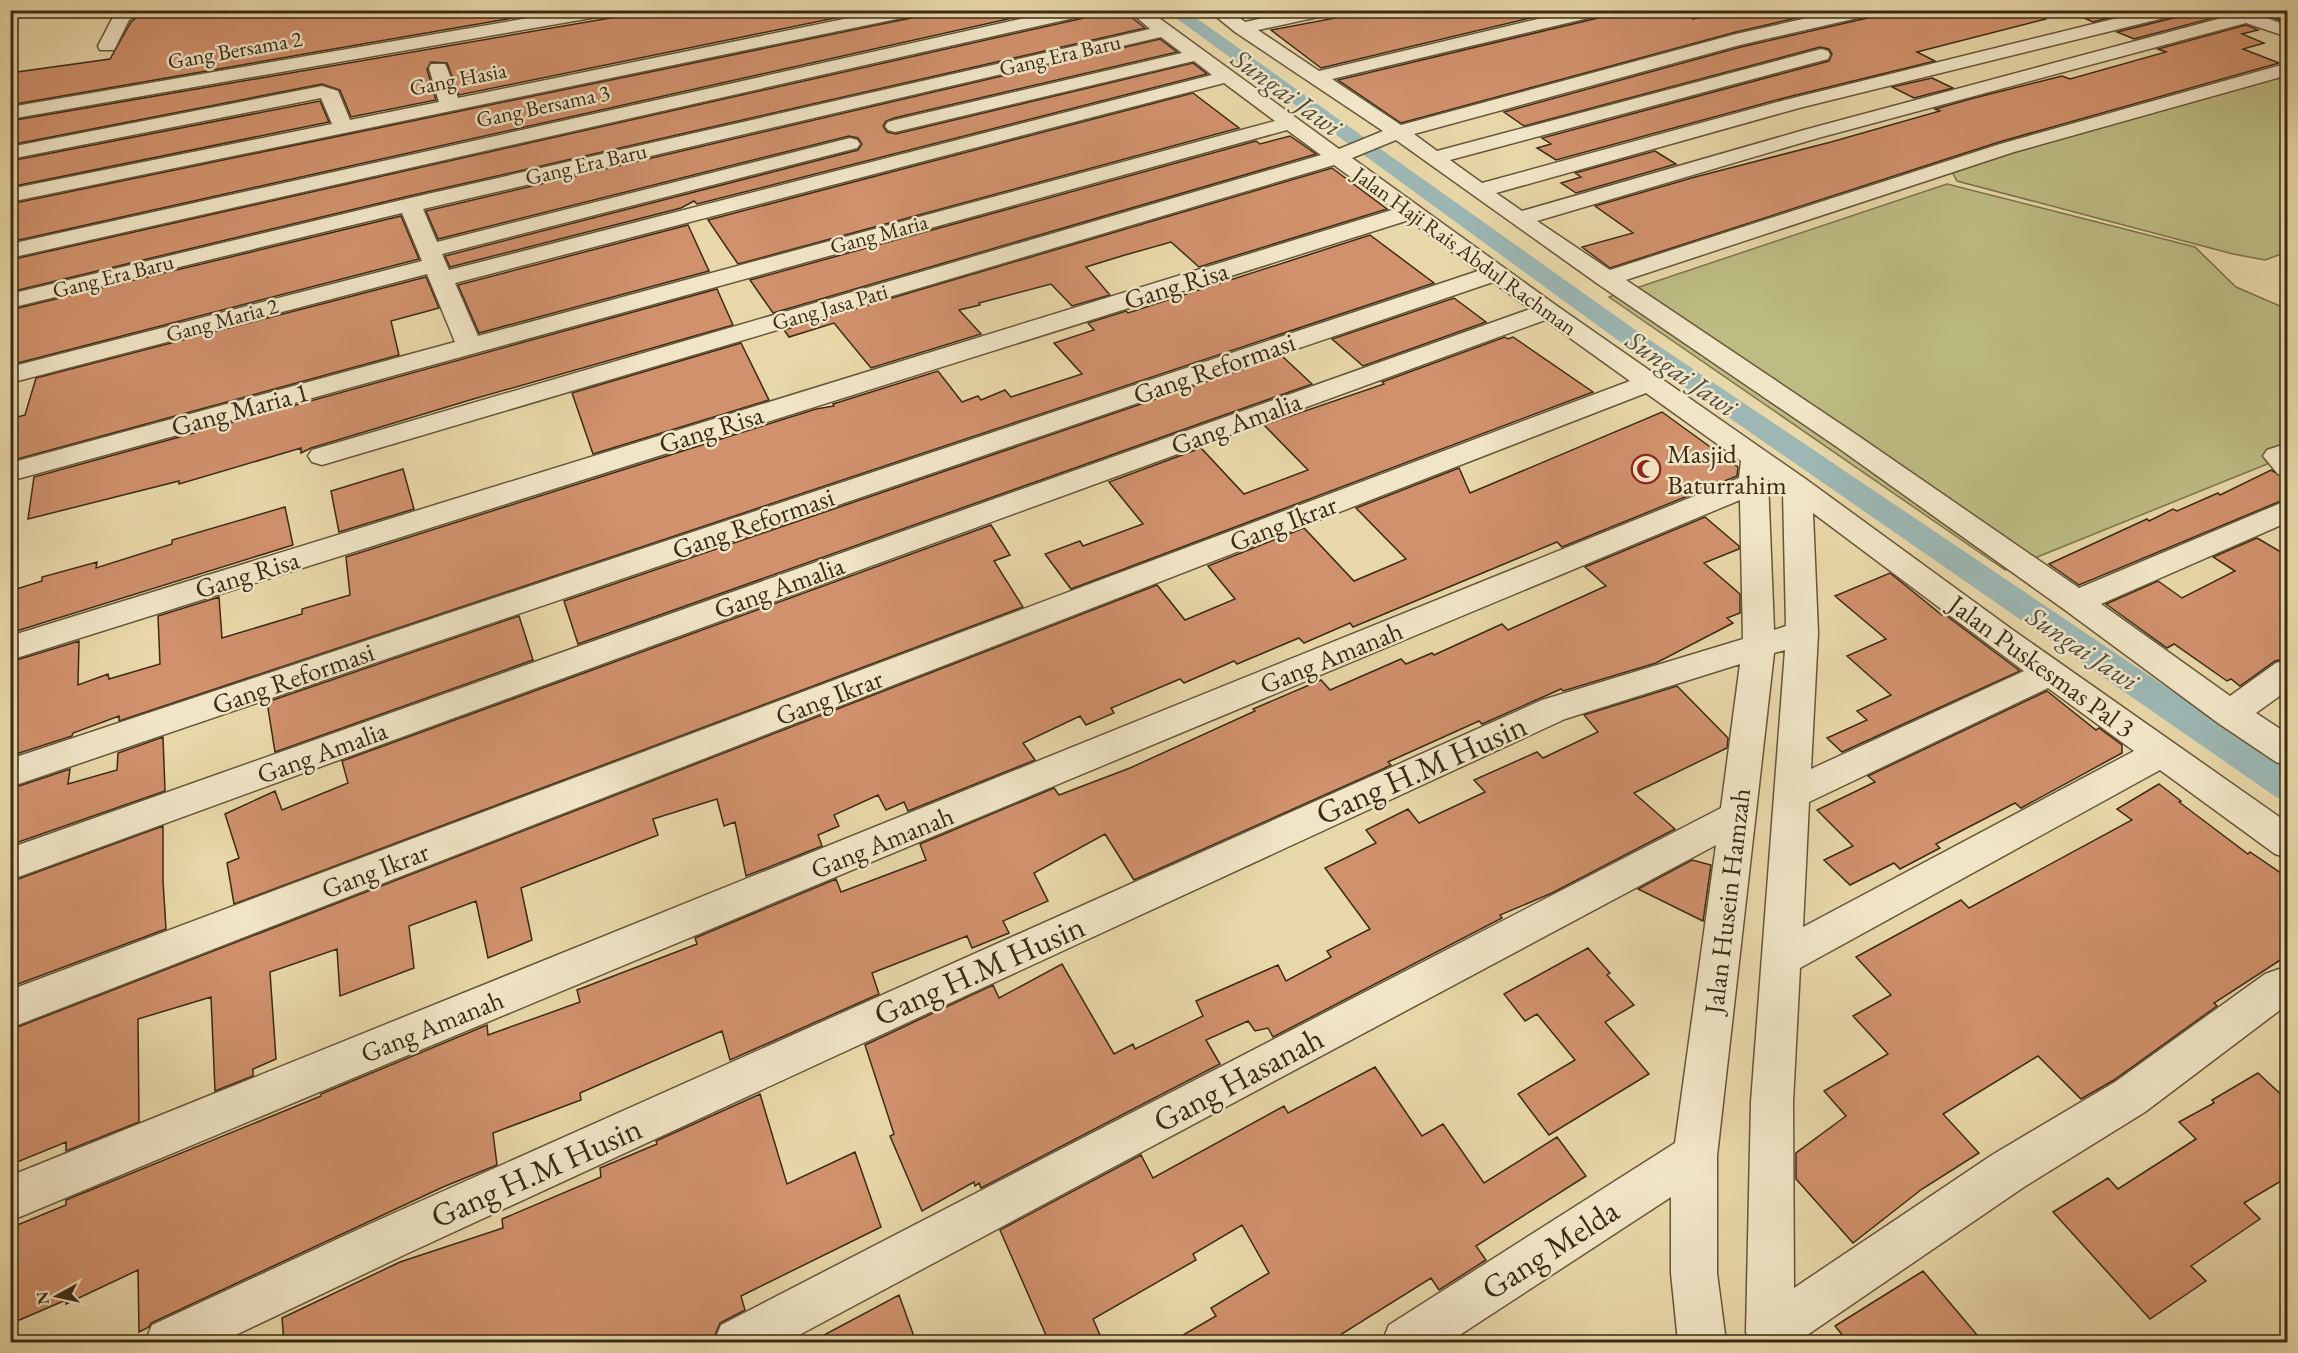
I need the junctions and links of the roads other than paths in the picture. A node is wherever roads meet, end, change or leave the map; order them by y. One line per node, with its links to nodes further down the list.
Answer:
1 (136, 10): 15 (street)
2 (609, 10): 23 (street, Gang Bersama 2)
3 (916, 10): 22 (street, Gang Hasia)
4 (1087, 10): 37 (street, Gang Bersama 3)
5 (1136, 10): 13 (street, Jalan Haji Rais Abdul Rachman)
6 (1216, 10): 12 (street)
7 (1326, 10): 12 (street)
8 (1601, 10): 21 (street)
9 (1869, 10): 27 (street, Gang Jasa Pati)
10 (2174, 10): 32 (street)
11 (2237, 14): 14 (street); 36 (street)
12 (1241, 28): 21 (street)
13 (1163, 31): 16 (street, Jalan Haji Rais Abdul Rachman); 34 (street, Gang Era Baru)
14 (2288, 32)
15 (107, 46)
16 (1196, 55): 20 (street, Jalan Haji Rais Abdul Rachman); 25 (street)
17 (1821, 55): 31 (street)
18 (438, 68): 22 (street)
19 (2288, 69): 40 (street)
20 (1225, 77): 24 (street, Jalan Haji Rais Abdul Rachman); 38 (street)
21 (1316, 77): 27 (street)
22 (450, 105): 26 (street, Gang Hasia)
23 (10, 113)
24 (1289, 123): 30 (street, Jalan Haji Rais Abdul Rachman); 43 (street, Gang Maria)
25 (895, 126)
26 (343, 127): 29 (street); 33 (street, Gang Hasia)
27 (1394, 134): 30 (street, Gang Jasa Pati); 31 (street)
28 (850, 144): 38 (street)
29 (10, 153)
30 (1345, 154): 35 (street, Jalan Haji Rais Abdul Rachman); 47 (street, Gang Jasa Pati)
31 (1434, 158): 32 (street)
32 (1479, 191): 36 (street)
33 (10, 196)
34 (410, 205): 38 (street); 41 (street, Gang Era Baru)
35 (1413, 211): 39 (street, Jalan Haji Rais Abdul Rachman); 56 (street, Gang Risa)
36 (1519, 219): 40 (street)
37 (10, 251)
38 (435, 265): 43 (street); 44 (street, Gang Maria 2)
39 (1496, 273): 42 (street, Jalan Haji Rais Abdul Rachman); 62 (street, Gang Reformasi)
40 (1606, 279): 53 (street)
41 (10, 301)
42 (1548, 311): 45 (street, Jalan Haji Rais Abdul Rachman); 66 (street, Gang Amalia)
43 (469, 346): 50 (street, Gang Maria 1)
44 (10, 375)
45 (1648, 383): 49 (street, Jalan Haji Rais Abdul Rachman); 69 (street, Gang Ikrar)
46 (2288, 452): 48 (street)
47 (322, 456)
48 (2288, 468)
49 (1753, 471): 51 (street, Jalan Haji Rais Abdul Rachman); 55 (street, Jalan Husein Hamzah); 71 (street, Gang Amanah)
50 (10, 472)
51 (1797, 487): 54 (street, Jalan Husein Hamzah); 58 (street, Jalan Puskesmas Pal 3)
52 (2288, 510): 53 (street)
53 (2076, 602): 59 (street)
54 (1802, 633): 55 (street, Gang H.M Husin); 63 (street, Jalan Husein Hamzah)
55 (1759, 646): 64 (street, Jalan Husein Hamzah); 73 (street, Gang H.M Husin)
56 (10, 648)
57 (2288, 672): 59 (street)
58 (2049, 673): 61 (street, Jalan Puskesmas Pal 3); 63 (street)
59 (2230, 714): 60 (street)
60 (2288, 752)
61 (2162, 753): 65 (street, Jalan Puskesmas Pal 3); 67 (street)
62 (10, 773)
63 (1792, 793): 67 (street, Jalan Husein Hamzah)
64 (1738, 816): 70 (street, Jalan Husein Hamzah); 74 (street, Gang Hasanah)
65 (2288, 843)
66 (10, 864)
67 (1781, 958): 72 (street, Jalan Husein Hamzah)
68 (2279, 987): 72 (street)
69 (10, 1009)
70 (1695, 1156): 75 (street, Gang Melda); 76 (street, Jalan Husein Hamzah)
71 (10, 1199)
72 (1772, 1337)
73 (169, 1342)
74 (738, 1342)
75 (1406, 1342)
76 (1702, 1342)

